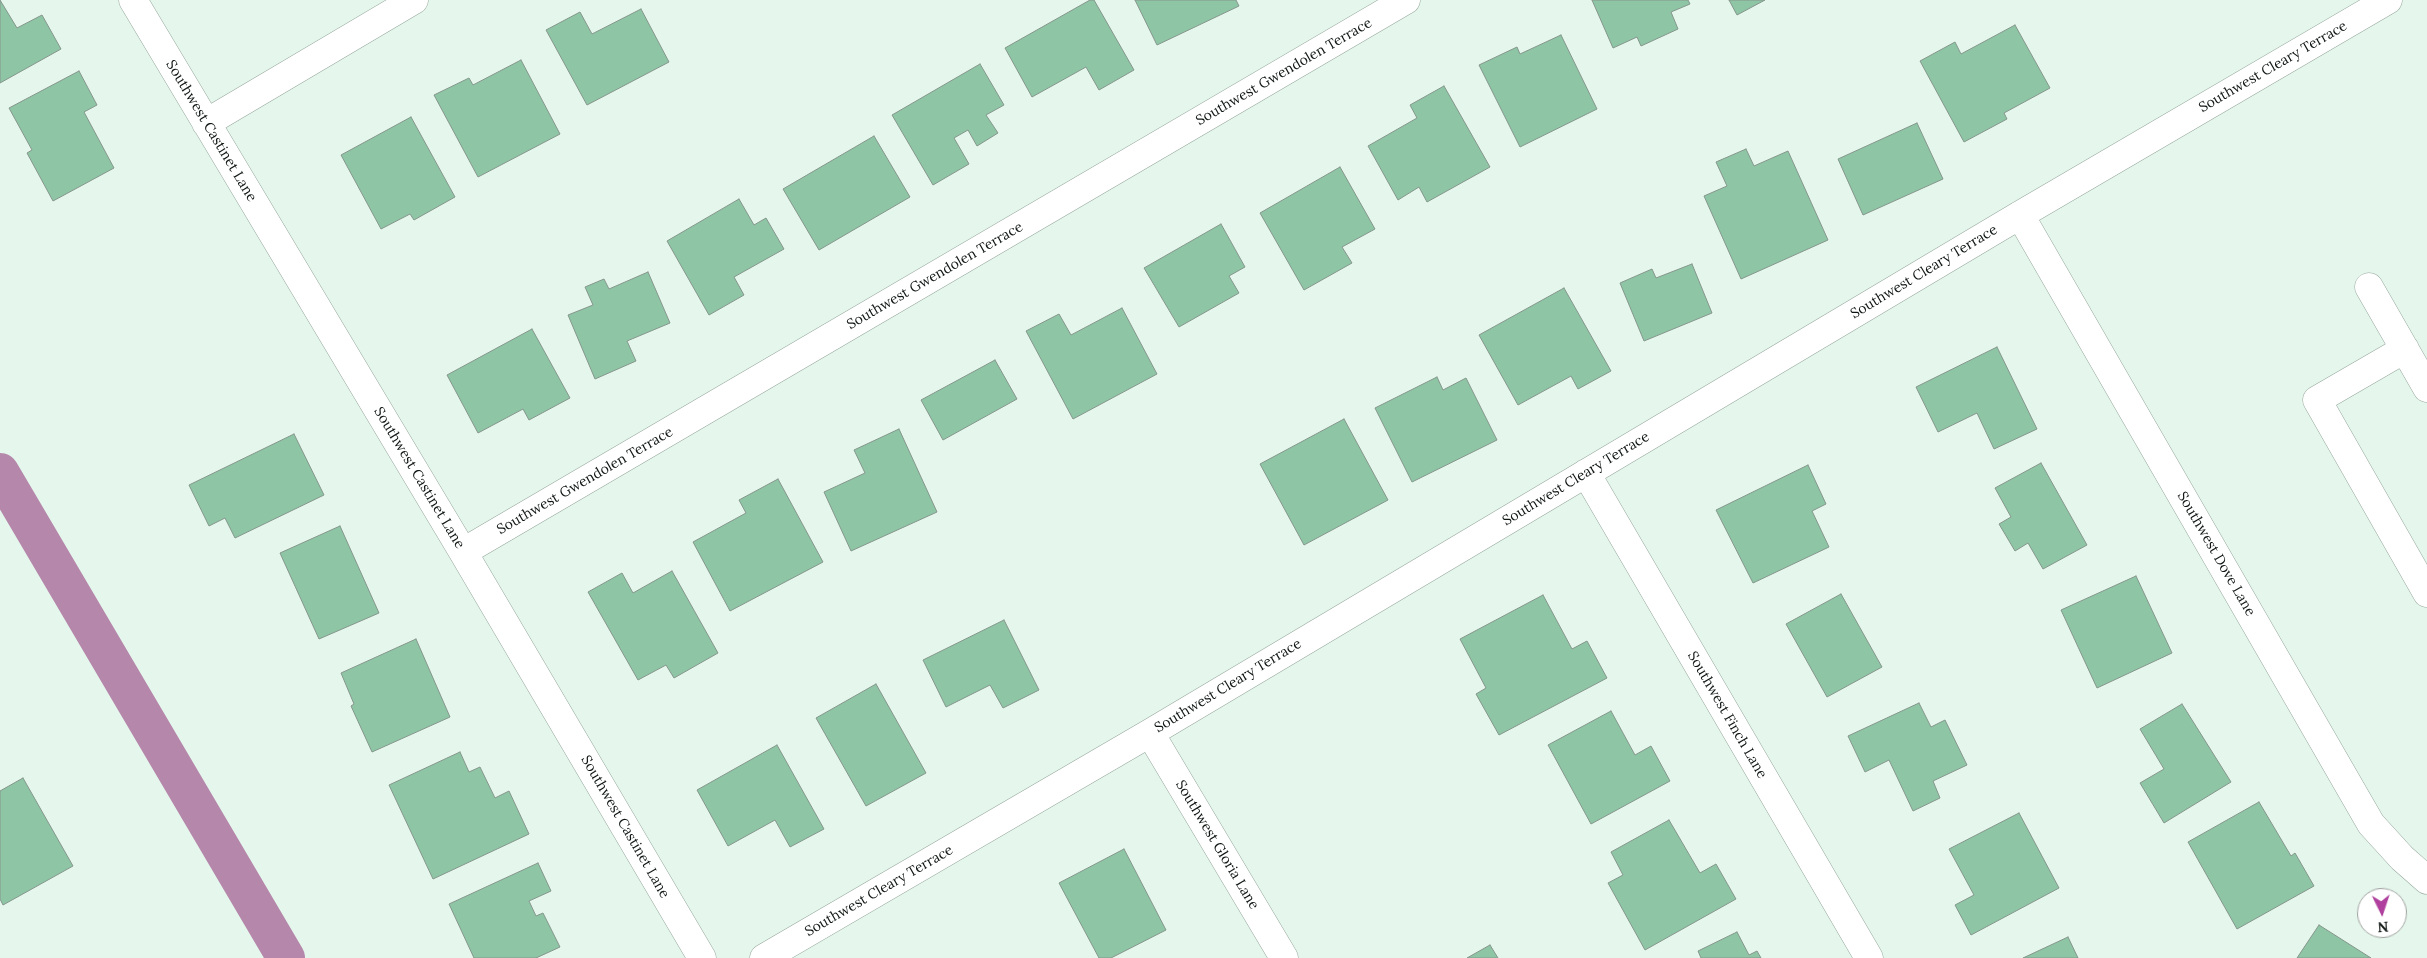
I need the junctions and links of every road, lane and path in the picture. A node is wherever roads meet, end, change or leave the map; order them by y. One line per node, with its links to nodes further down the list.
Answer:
1 (133, 0): 5 (street, Southwest Castinet Lane)
2 (414, 0): 5 (street)
3 (1406, 0): 11 (street, Southwest Gwendolen Terrace)
4 (2388, 0): 6 (street, Southwest Cleary Terrace)
5 (206, 123): 11 (street, Southwest Castinet Lane)
6 (2020, 214): 10 (street, Southwest Cleary Terrace); 14 (street, Southwest Dove Lane)
7 (2369, 287): 8 (street)
8 (2405, 349): 9 (street); 12 (street)
9 (2427, 388)
10 (1586, 473): 13 (street, Southwest Cleary Terrace); 18 (street, Southwest Finch Lane)
11 (463, 552): 15 (street, Southwest Castinet Lane)
12 (2427, 593)
13 (1150, 733): 16 (street, Southwest Cleary Terrace); 17 (street, Southwest Gloria Lane)
14 (2427, 880)
15 (702, 958)
16 (764, 958)
17 (1284, 958)
18 (1869, 958)

